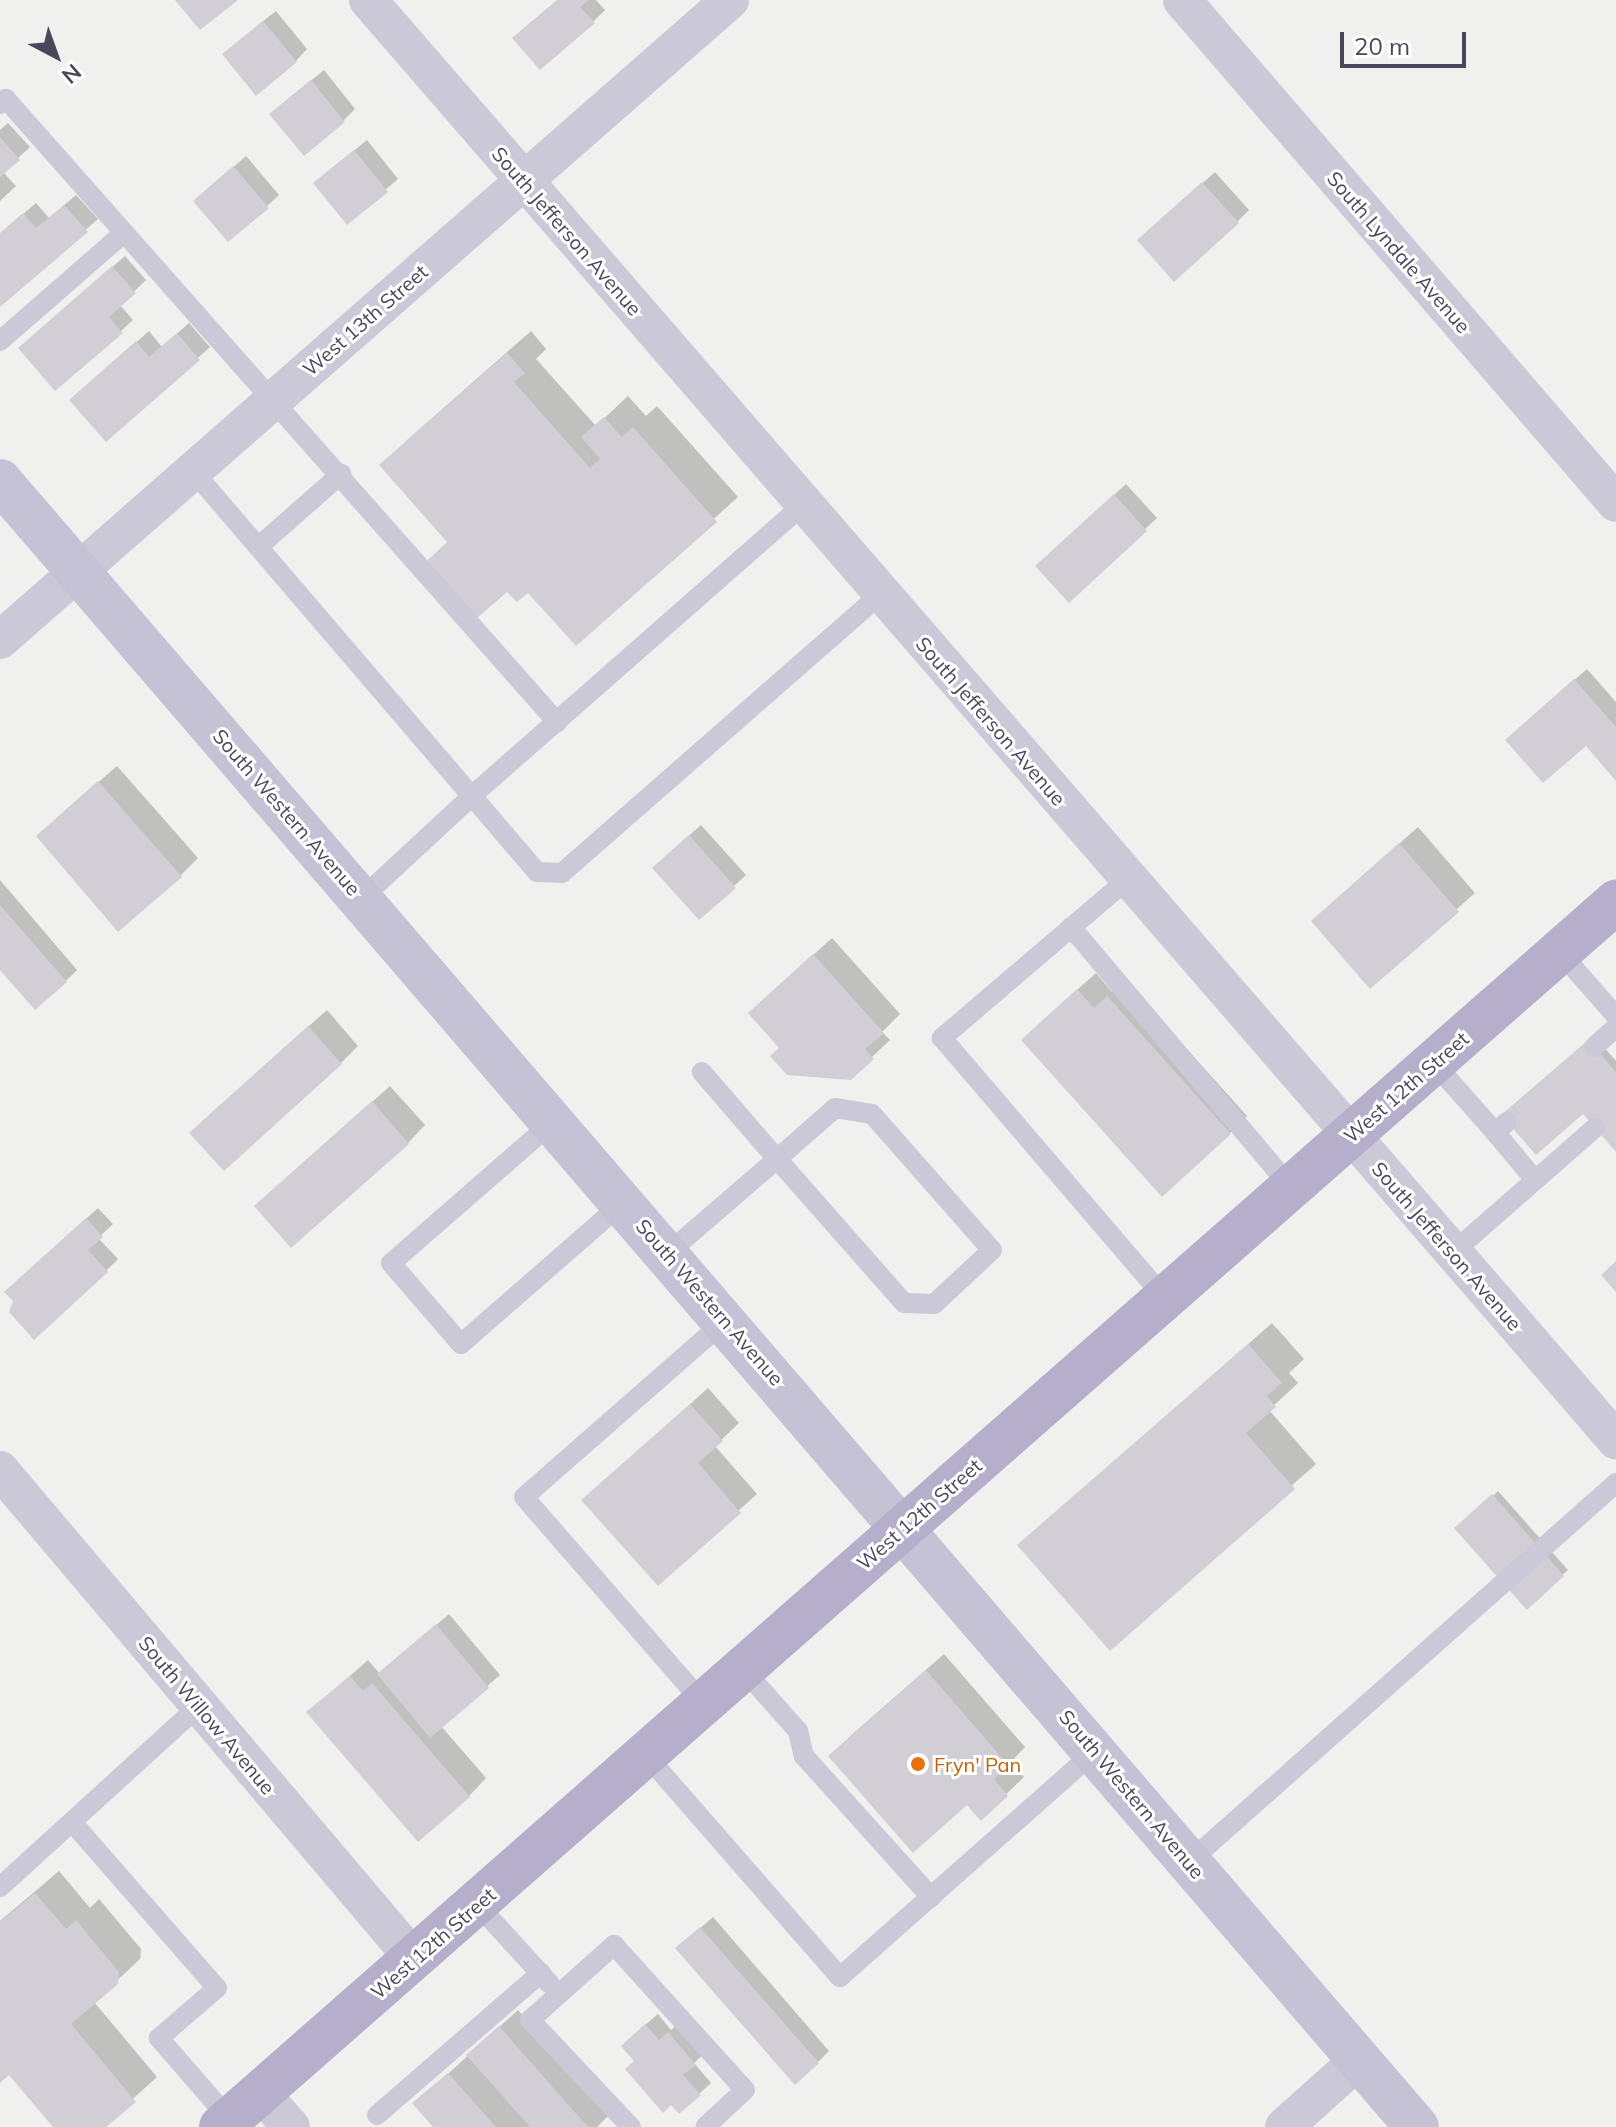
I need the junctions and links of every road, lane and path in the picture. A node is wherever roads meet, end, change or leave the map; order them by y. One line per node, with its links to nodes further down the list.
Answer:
1 (368, 0): 5 (street, South Jefferson Avenue)
2 (730, 0): 5 (street, West 13th Street)
3 (1182, 0): 12 (street, South Lyndale Avenue)
4 (0, 104): 6 (lane)
5 (524, 181): 8 (street, West 13th Street); 13 (street, South Jefferson Avenue)
6 (124, 233): 7 (lane); 8 (lane)
7 (0, 341)
8 (273, 400): 9 (street, West 13th Street); 10 (lane)
9 (193, 471): 14 (lane); 15 (street, West 13th Street)
10 (341, 474): 14 (lane); 18 (lane)
11 (0, 481): 15 (street, South Western Avenue)
12 (1616, 503)
13 (804, 504): 16 (street, South Jefferson Avenue); 18 (lane)
14 (258, 547): 19 (lane)
15 (79, 570): 17 (street, West 13th Street); 21 (street, South Western Avenue)
16 (881, 594): 19 (lane); 20 (street, South Jefferson Avenue)
17 (0, 640)
18 (557, 722): 19 (lane)
19 (472, 796): 21 (lane)
20 (1128, 879): 23 (lane); 32 (street, South Jefferson Avenue)
21 (362, 898): 30 (street, South Western Avenue)
22 (1616, 902): 24 (main road, West 12th Street)
23 (1071, 927): 35 (lane); 39 (lane)
24 (1559, 951): 25 (lane); 28 (main road, West 12th Street)
25 (1616, 1016)
26 (1616, 1027): 27 (lane)
27 (1594, 1047)
28 (1433, 1062): 32 (main road, West 12th Street); 34 (lane)
29 (702, 1072): 33 (lane)
30 (554, 1121): 36 (street, South Western Avenue); 36 (lane)
31 (1595, 1128): 34 (lane)
32 (1350, 1136): 35 (main road, West 12th Street); 38 (street, South Jefferson Avenue)
33 (777, 1159): 33 (lane); 37 (lane)
34 (1535, 1180): 38 (lane)
35 (1291, 1187): 39 (main road, West 12th Street)
36 (624, 1202): 37 (street, South Western Avenue)
37 (668, 1253): 40 (street, South Western Avenue)
38 (1452, 1253): 41 (street, South Jefferson Avenue)
39 (1165, 1298): 44 (main road, West 12th Street)
40 (726, 1320): 44 (street, South Western Avenue); 46 (lane)
41 (1616, 1440)
42 (0, 1470): 47 (street, South Willow Avenue)
43 (1616, 1483): 51 (lane)
44 (905, 1527): 45 (main road, West 12th Street); 48 (street, South Western Avenue)
45 (743, 1669): 46 (main road, West 12th Street); 53 (lane)
46 (704, 1704): 49 (main road, West 12th Street)
47 (199, 1706): 50 (lane); 55 (street, South Willow Avenue)
48 (1095, 1751): 51 (street, South Western Avenue); 53 (lane)
49 (646, 1755): 53 (lane); 54 (main road, West 12th Street)
50 (72, 1822): 52 (lane); 59 (lane)
51 (1190, 1861): 58 (street, South Western Avenue)
52 (0, 1887)
53 (931, 1897)
54 (477, 1904): 55 (main road, West 12th Street); 56 (lane)
55 (414, 1959): 59 (main road, West 12th Street)
56 (541, 1973): 57 (lane); 60 (lane)
57 (557, 1993): 62 (lane); 63 (lane)
58 (1359, 2060): 64 (street); 65 (street, South Western Avenue)
59 (237, 2113): 61 (street)
60 (377, 2115)
61 (291, 2127)
62 (631, 2127)
63 (705, 2127)
64 (1284, 2127)
65 (1417, 2127)

